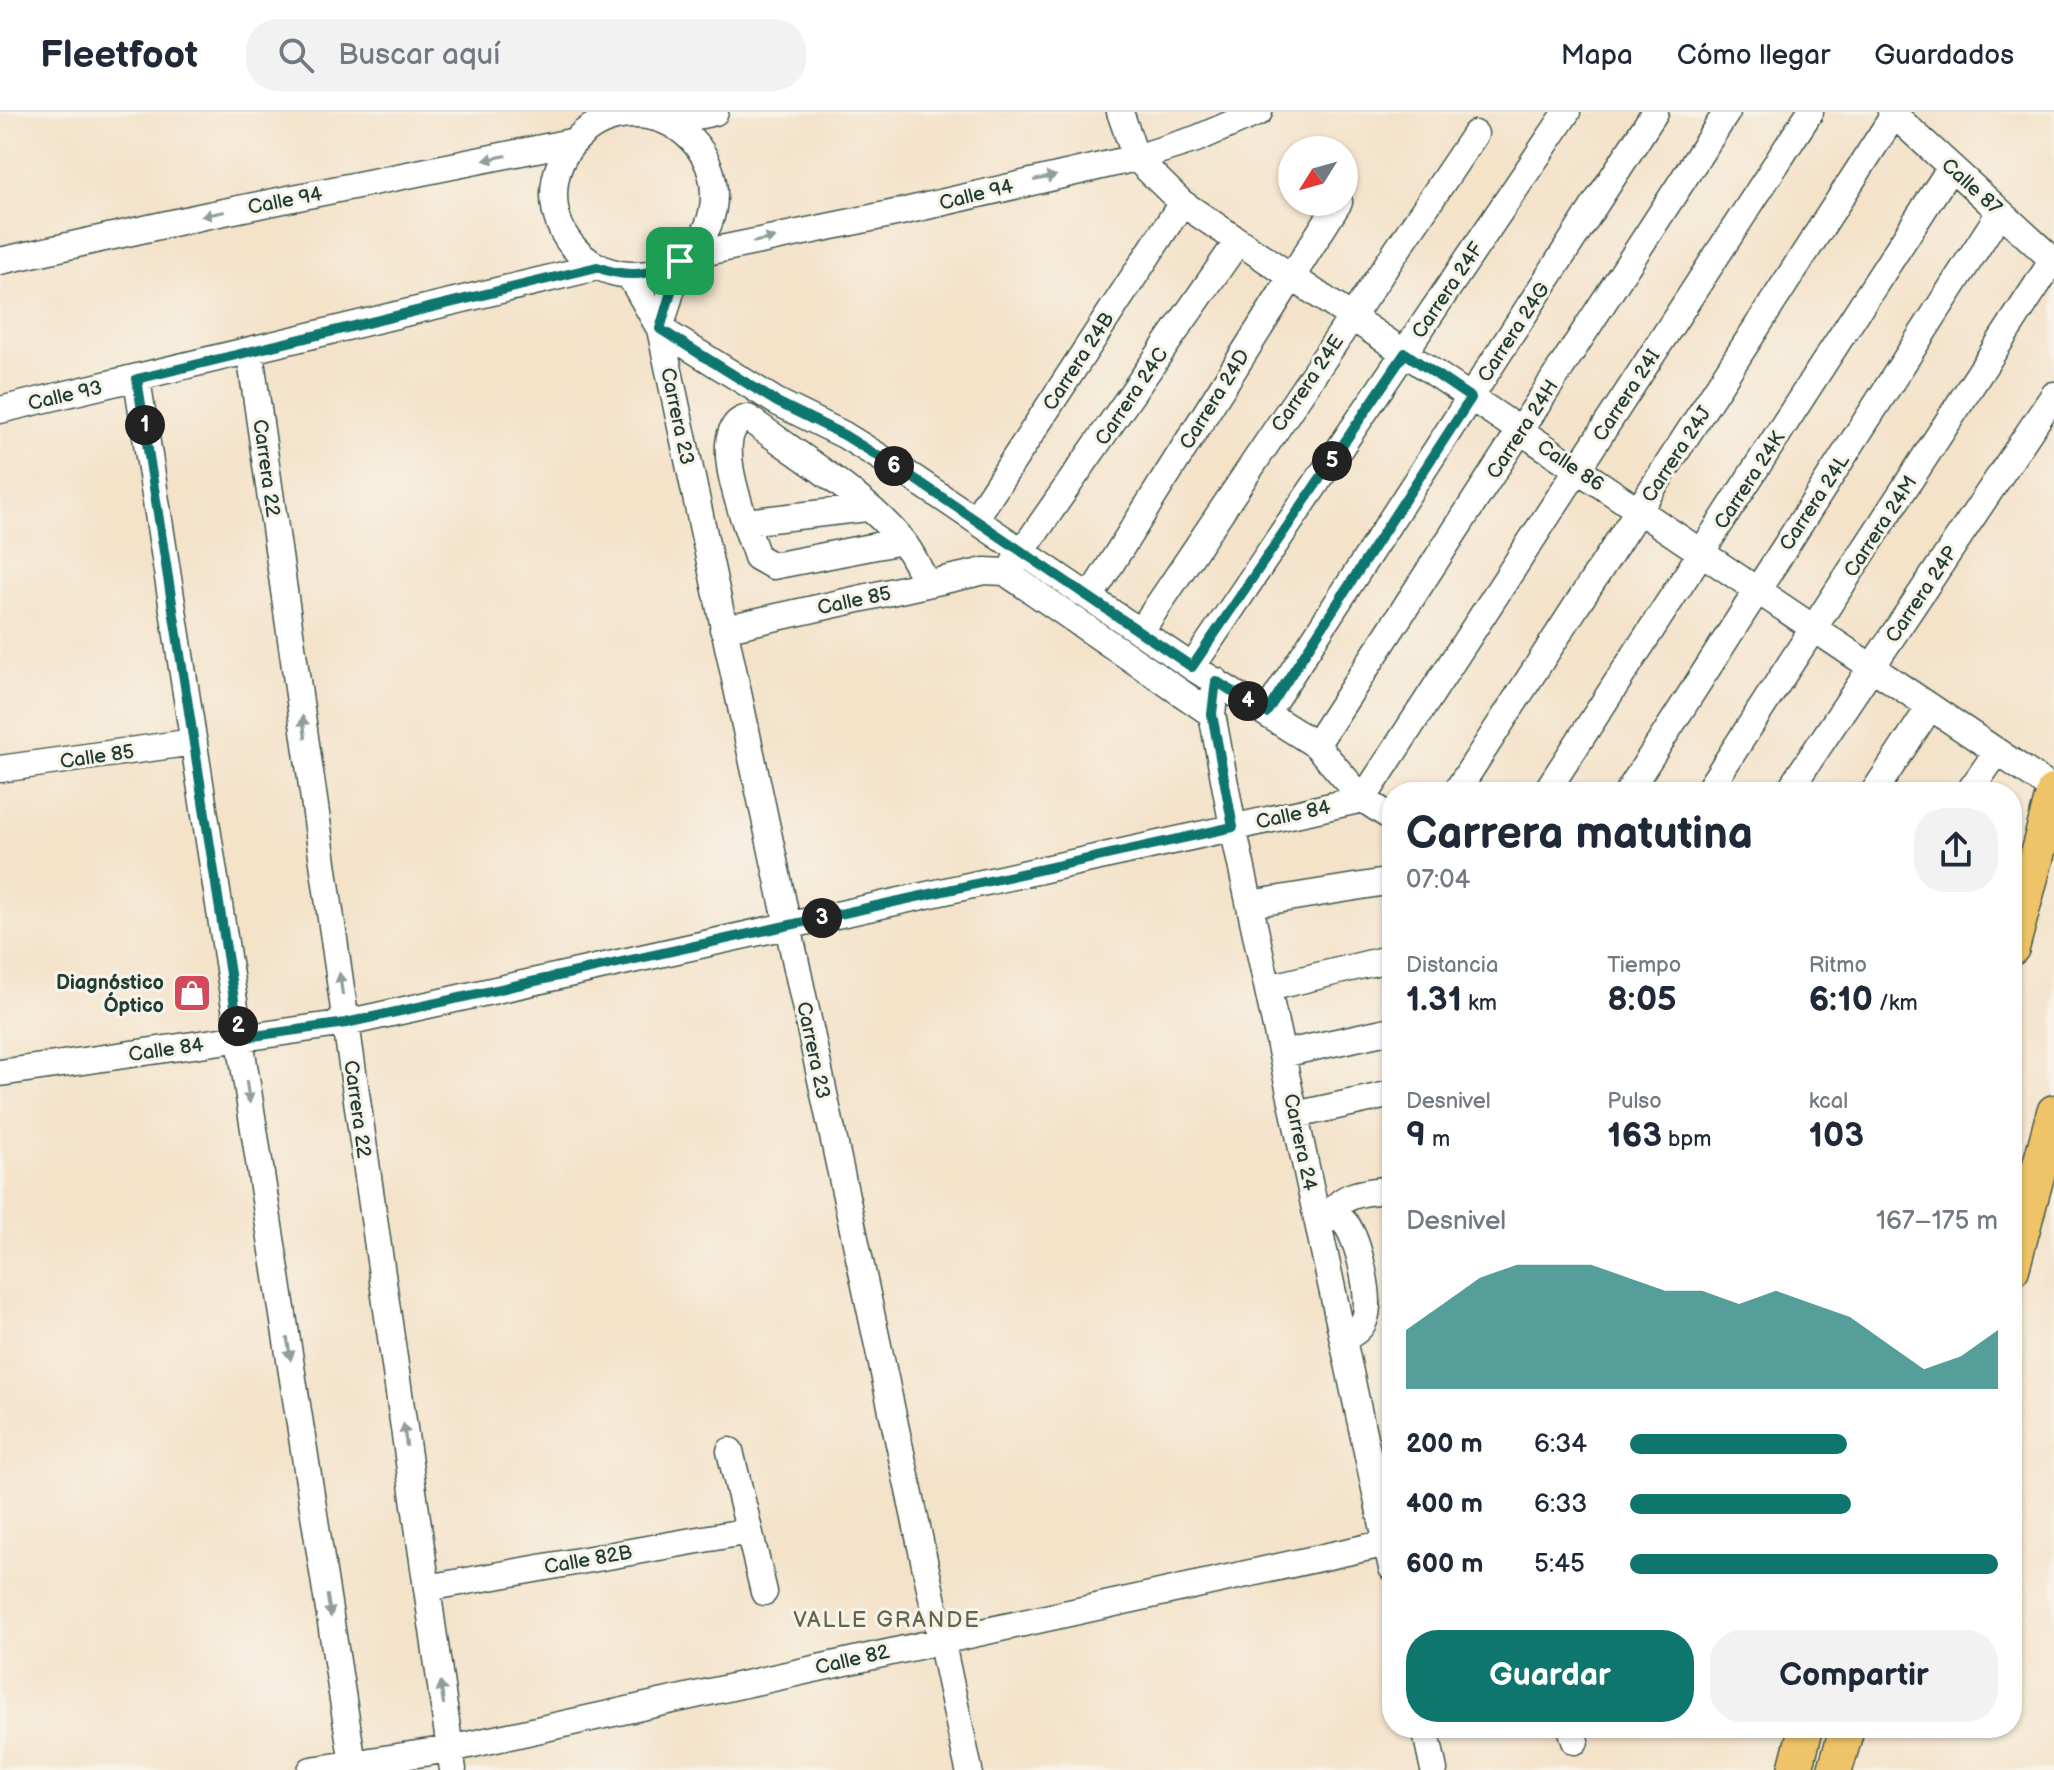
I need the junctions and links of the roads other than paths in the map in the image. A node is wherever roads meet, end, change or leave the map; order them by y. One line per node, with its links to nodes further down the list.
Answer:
1 (715, 112): 9 (street)
2 (1120, 112): 13 (street, Calle 86)
3 (1259, 112): 13 (street, Calle 94)
4 (1567, 112): 28 (street, Carrera 24F)
5 (1655, 112): 31 (street, Carrera 24G)
6 (1727, 112): 33 (street, Carrera 24H)
7 (1810, 112): 34 (street, Carrera 24I)
8 (1892, 114): 14 (street, Calle 87); 36 (street, Carrera 24J)
9 (657, 117): 10 (street); 19 (street)
10 (593, 118): 12 (street)
11 (1475, 134): 25 (street, Carrera 24E)
12 (571, 142): 21 (street, Calle 94, one-way to 21); 22 (street)
13 (1136, 158): 15 (street, Calle 86); 19 (street, Calle 94, one-way to 13)
14 (1951, 167): 16 (street, Calle 87); 41 (street, Carrera 24K)
15 (1182, 203): 18 (street, Calle 86); 37 (street, Carrera 24B)
16 (2000, 212): 20 (street, Calle 87); 44 (street, Carrera 24L)
17 (1330, 216): 24 (street, Carrera 24D)
18 (1238, 241): 24 (street, Calle 86); 40 (street, Carrera 24C)
19 (684, 258): 23 (street); 26 (street, Carrera 23)
20 (2054, 260): 47 (street, Carrera 24M)
21 (0, 261)
22 (597, 267): 23 (street); 27 (street, Calle 93)
23 (630, 276): 26 (street, Carrera 23)
24 (1291, 277): 25 (street, Calle 86); 45 (street, Carrera 24D)
25 (1351, 317): 28 (street, Calle 86); 48 (street, Carrera 24E)
26 (660, 329): 37 (street); 46 (street, Carrera 23)
27 (250, 353): 29 (street, Calle 93); 76 (street, Carrera 22, one-way to 27)
28 (1405, 353): 31 (street, Calle 86); 49 (street, Carrera 24F)
29 (137, 379): 32 (street, Calle 93); 55 (street)
30 (2054, 395): 50 (street, Carrera 24P)
31 (1471, 398): 33 (street, Calle 86); 53 (street, Carrera 24G)
32 (0, 410)
33 (1521, 431): 34 (street, Calle 86); 56 (street, Carrera 24H)
34 (1578, 470): 36 (street, Calle 86); 59 (street, Carrera 24I)
35 (867, 508): 38 (street); 38 (street); 39 (street)
36 (1639, 511): 41 (street, Calle 86); 60 (street, Carrera 24J)
37 (975, 519): 40 (street)
38 (746, 522): 39 (street)
39 (902, 541): 43 (street)
40 (1025, 551): 42 (street, Carrera 24C); 45 (street)
41 (1702, 553): 44 (street, Calle 86); 61 (street, Carrera 24K)
42 (995, 571): 43 (street, Calle 85); 54 (street)
43 (927, 584): 46 (street, Calle 85)
44 (1758, 591): 47 (street, Calle 86); 62 (street, Carrera 24L)
45 (1090, 597): 48 (street)
46 (723, 629): 73 (street, Carrera 23)
47 (1814, 629): 50 (street, Calle 86); 63 (street, Carrera 24M)
48 (1140, 632): 49 (street)
49 (1192, 667): 51 (street)
50 (1872, 668): 52 (street, Calle 86); 64 (street, Carrera 24P)
51 (1216, 681): 53 (street); 54 (street, Carrera 24)
52 (1930, 707): 57 (street, Calle 86); 65 (street)
53 (1266, 713): 56 (street)
54 (1212, 714): 69 (street, Carrera 24)
55 (194, 742): 58 (street, Calle 85); 78 (street)
56 (1316, 745): 68 (street)
57 (1997, 752): 66 (street); 67 (street, Calle 86)
58 (0, 769)
59 (1383, 782)
60 (1463, 782)
61 (1553, 782)
62 (1634, 782)
63 (1714, 782)
64 (1795, 782)
65 (1881, 782)
66 (1976, 782)
67 (2054, 791): 72 (main road)
68 (1376, 793): 69 (street, Calle 84)
69 (1233, 827): 71 (street, Carrera 24); 73 (street, Calle 84)
70 (1382, 883): 71 (street)
71 (1250, 904): 75 (street, Carrera 24)
72 (2022, 911)
73 (788, 925): 76 (street, Calle 84); 93 (street, Carrera 23)
74 (1382, 960): 75 (street)
75 (1268, 988): 79 (street, Carrera 24)
76 (346, 1023): 78 (street, Calle 84); 91 (street, Carrera 22, one-way to 76)
77 (1382, 1032): 79 (street)
78 (240, 1038): 80 (street, Calle 84); 98 (street, one-way to 98)
79 (1282, 1054): 82 (street, Carrera 24)
80 (0, 1073)
81 (1382, 1096): 82 (street)
82 (1295, 1115): 85 (street, Carrera 24)
83 (2053, 1117): 86 (main road)
84 (1382, 1191): 85 (street)
85 (1324, 1212): 88 (street, Carrera 24)
86 (2022, 1232)
87 (730, 1451): 89 (street)
88 (1382, 1515)
89 (749, 1531): 91 (street, Calle 82B); 92 (street)
90 (1382, 1553): 93 (street, Calle 82)
91 (427, 1588): 97 (street, Carrera 22, one-way to 91)
92 (764, 1592)
93 (942, 1639): 97 (street, Calle 82); 100 (street, Carrera 23)
94 (1427, 1738): 101 (street)
95 (1803, 1738): 102 (main road)
96 (1844, 1738): 103 (main road)
97 (452, 1760): 98 (street, Calle 82)
98 (353, 1764): 99 (street, Calle 82)
99 (311, 1770)
100 (969, 1770)
101 (1434, 1770)
102 (1795, 1770)
103 (1835, 1770)

